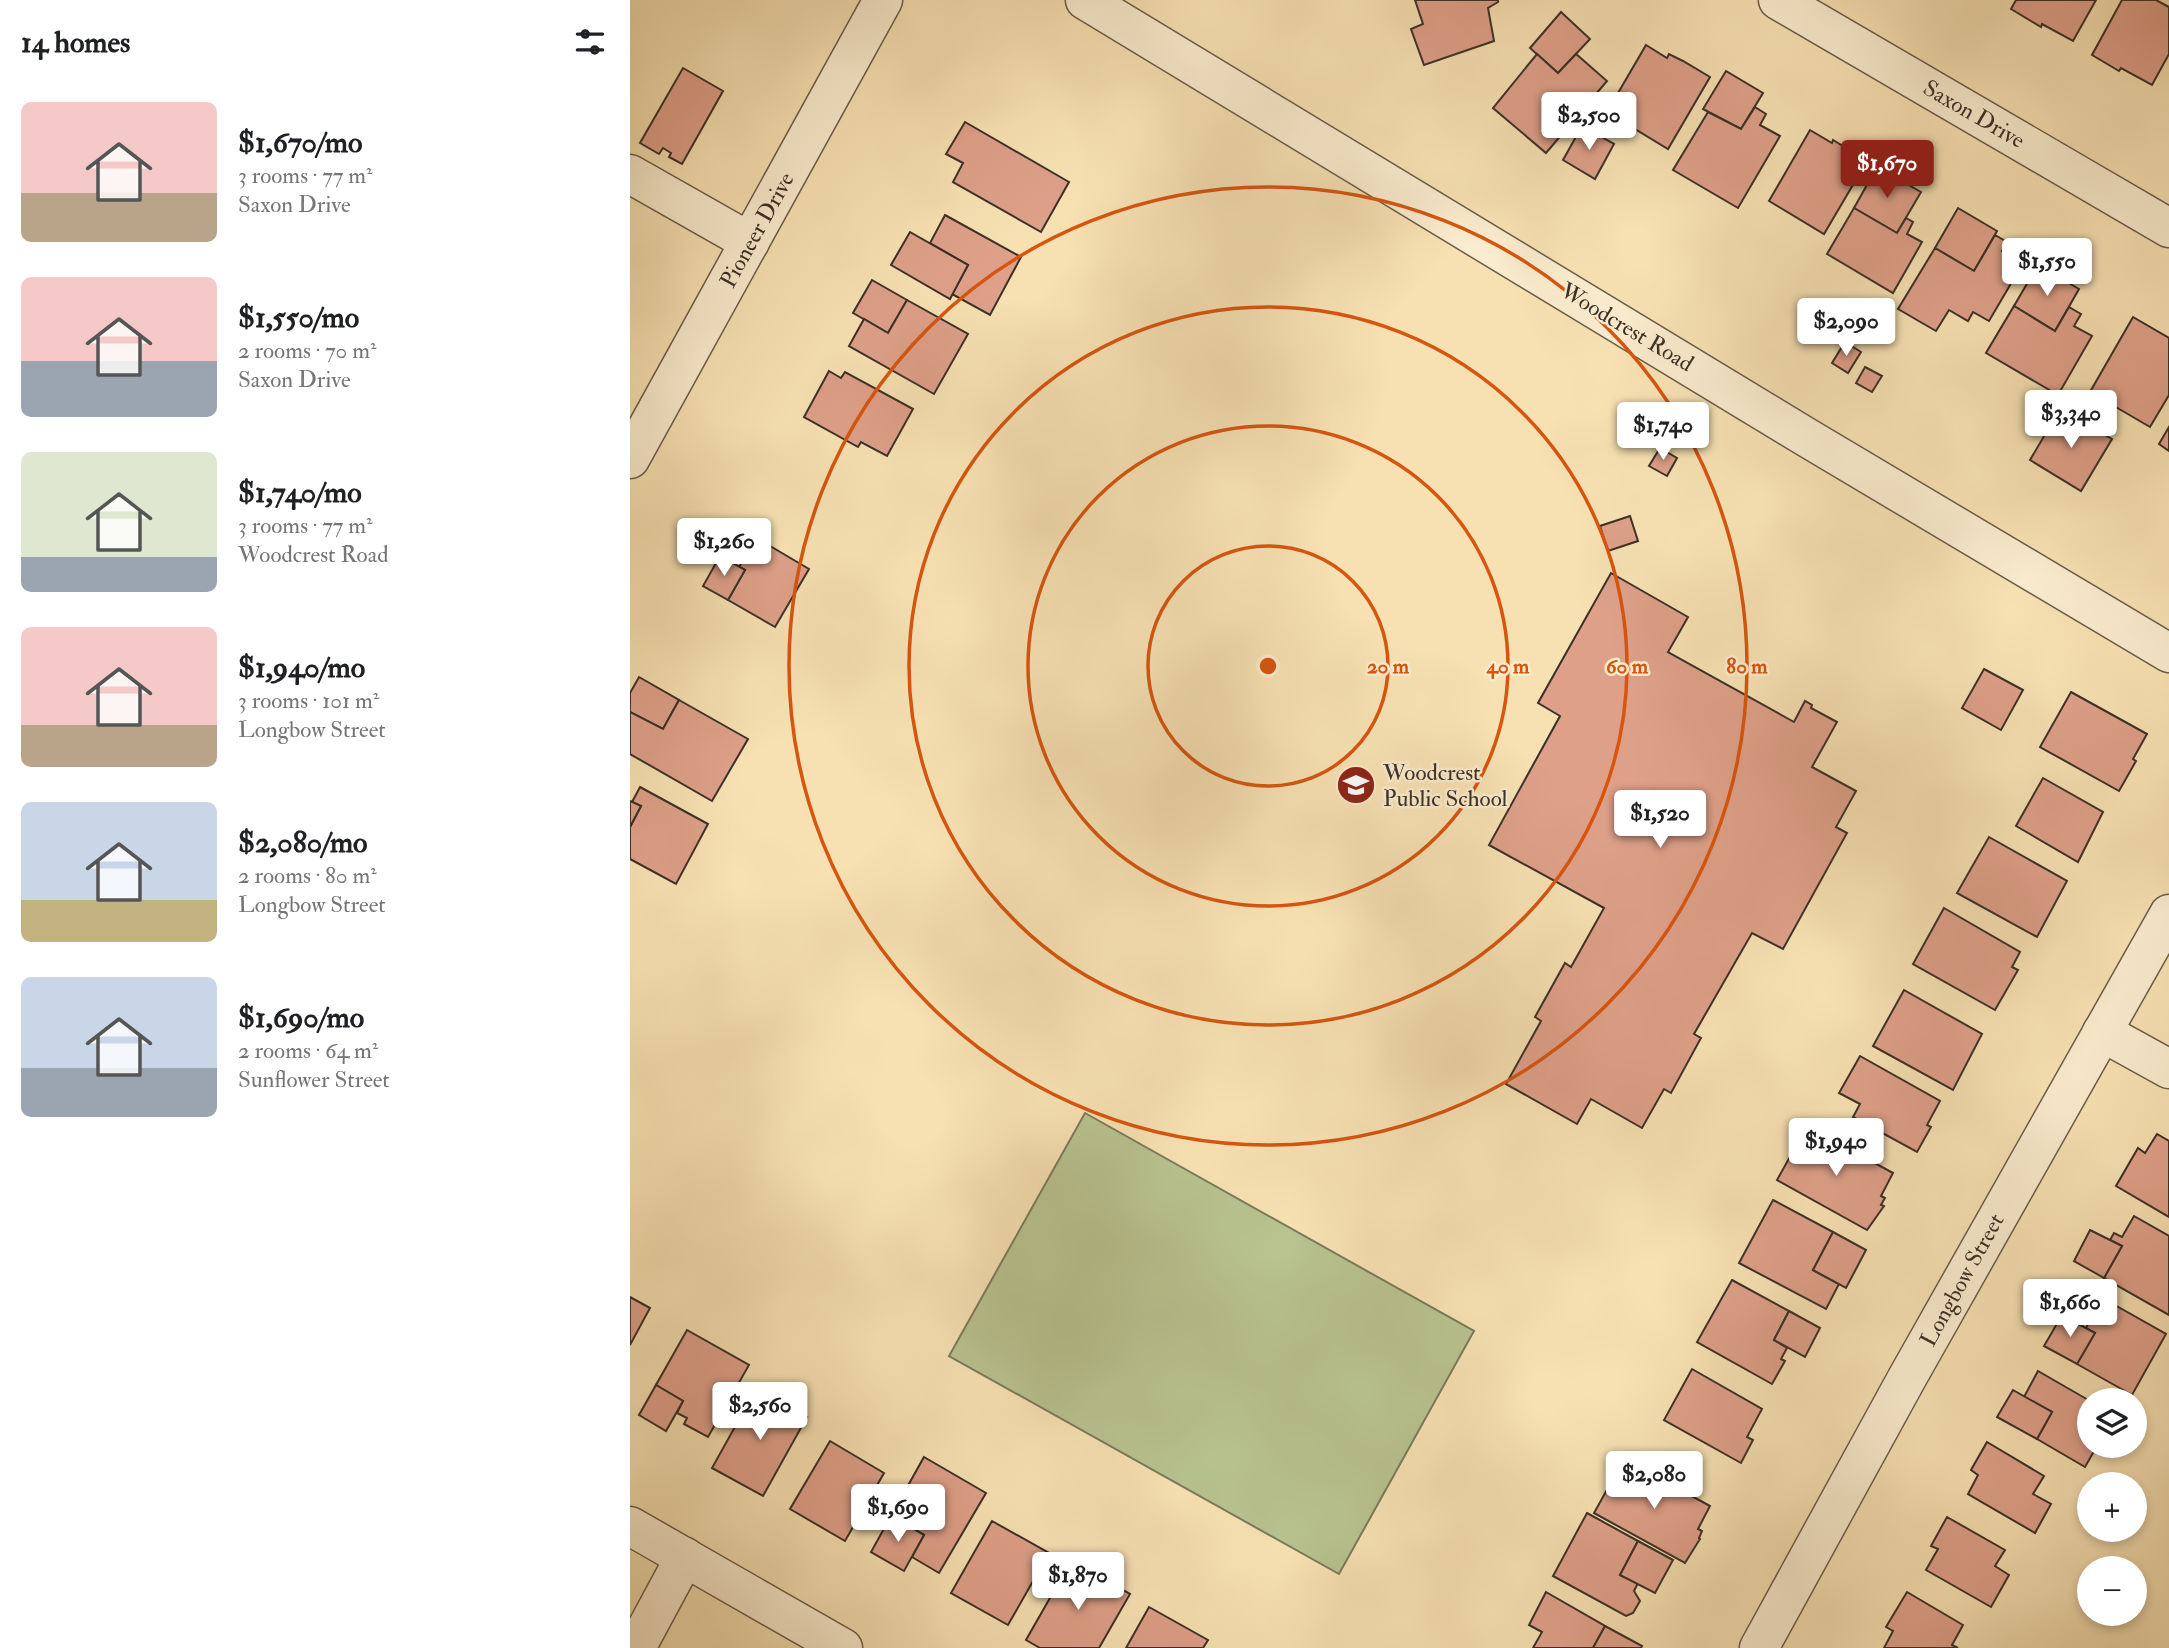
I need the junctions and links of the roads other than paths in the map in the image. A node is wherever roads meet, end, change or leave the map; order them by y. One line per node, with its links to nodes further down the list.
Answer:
1 (883, 0): 6 (street, Pioneer Drive)
2 (1086, 0): 8 (street, Woodcrest Road)
3 (1778, 0): 5 (street, Saxon Drive)
4 (630, 174): 6 (street)
5 (2169, 228)
6 (750, 242): 7 (street, Pioneer Drive)
7 (630, 459)
8 (2169, 653)
9 (2169, 914): 10 (street, Longbow Street)
10 (2102, 1032): 11 (street); 16 (street, Longbow Street)
11 (2169, 1069)
12 (630, 1526): 13 (street)
13 (685, 1558): 14 (street); 15 (street)
14 (636, 1648)
15 (844, 1648)
16 (1759, 1648)

